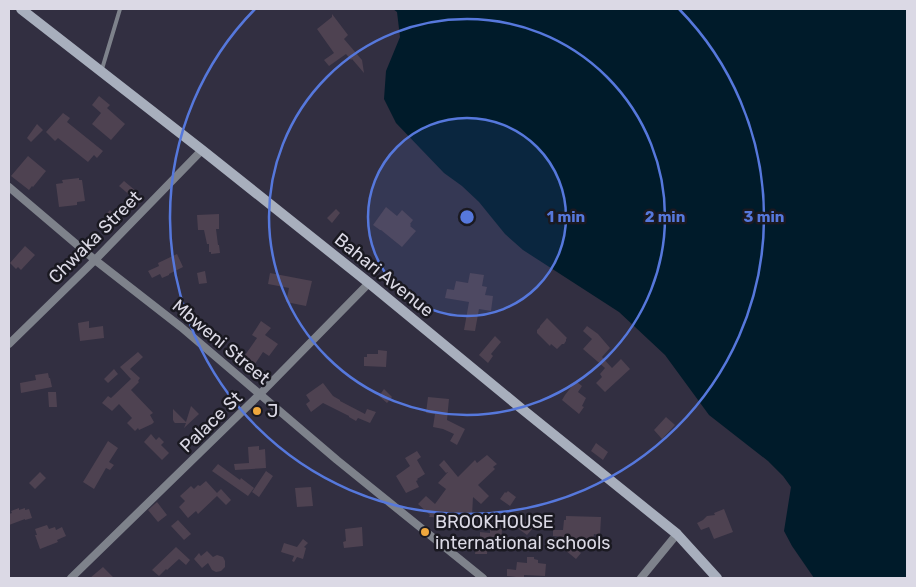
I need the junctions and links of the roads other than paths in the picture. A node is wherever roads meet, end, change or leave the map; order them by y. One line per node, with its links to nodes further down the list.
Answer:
1 (20, 9): 3 (street, Bahari Avenue)
2 (120, 9): 3 (lane)
3 (101, 72): 4 (street, Bahari Avenue)
4 (202, 150): 6 (street, Chwaka Street); 7 (street, Bahari Avenue)
5 (9, 187): 6 (street, Mbweni Street)
6 (95, 260): 8 (street, Chwaka Street); 9 (street, Mbweni Street)
7 (369, 284): 9 (street, Palace St); 10 (street, Bahari Avenue)
8 (9, 344)
9 (260, 394): 11 (street, Palace St); 12 (street, Mbweni Street)
10 (677, 534): 13 (street); 14 (street, Bahari Avenue)
11 (70, 578)
12 (483, 578)
13 (641, 578)
14 (717, 578)

